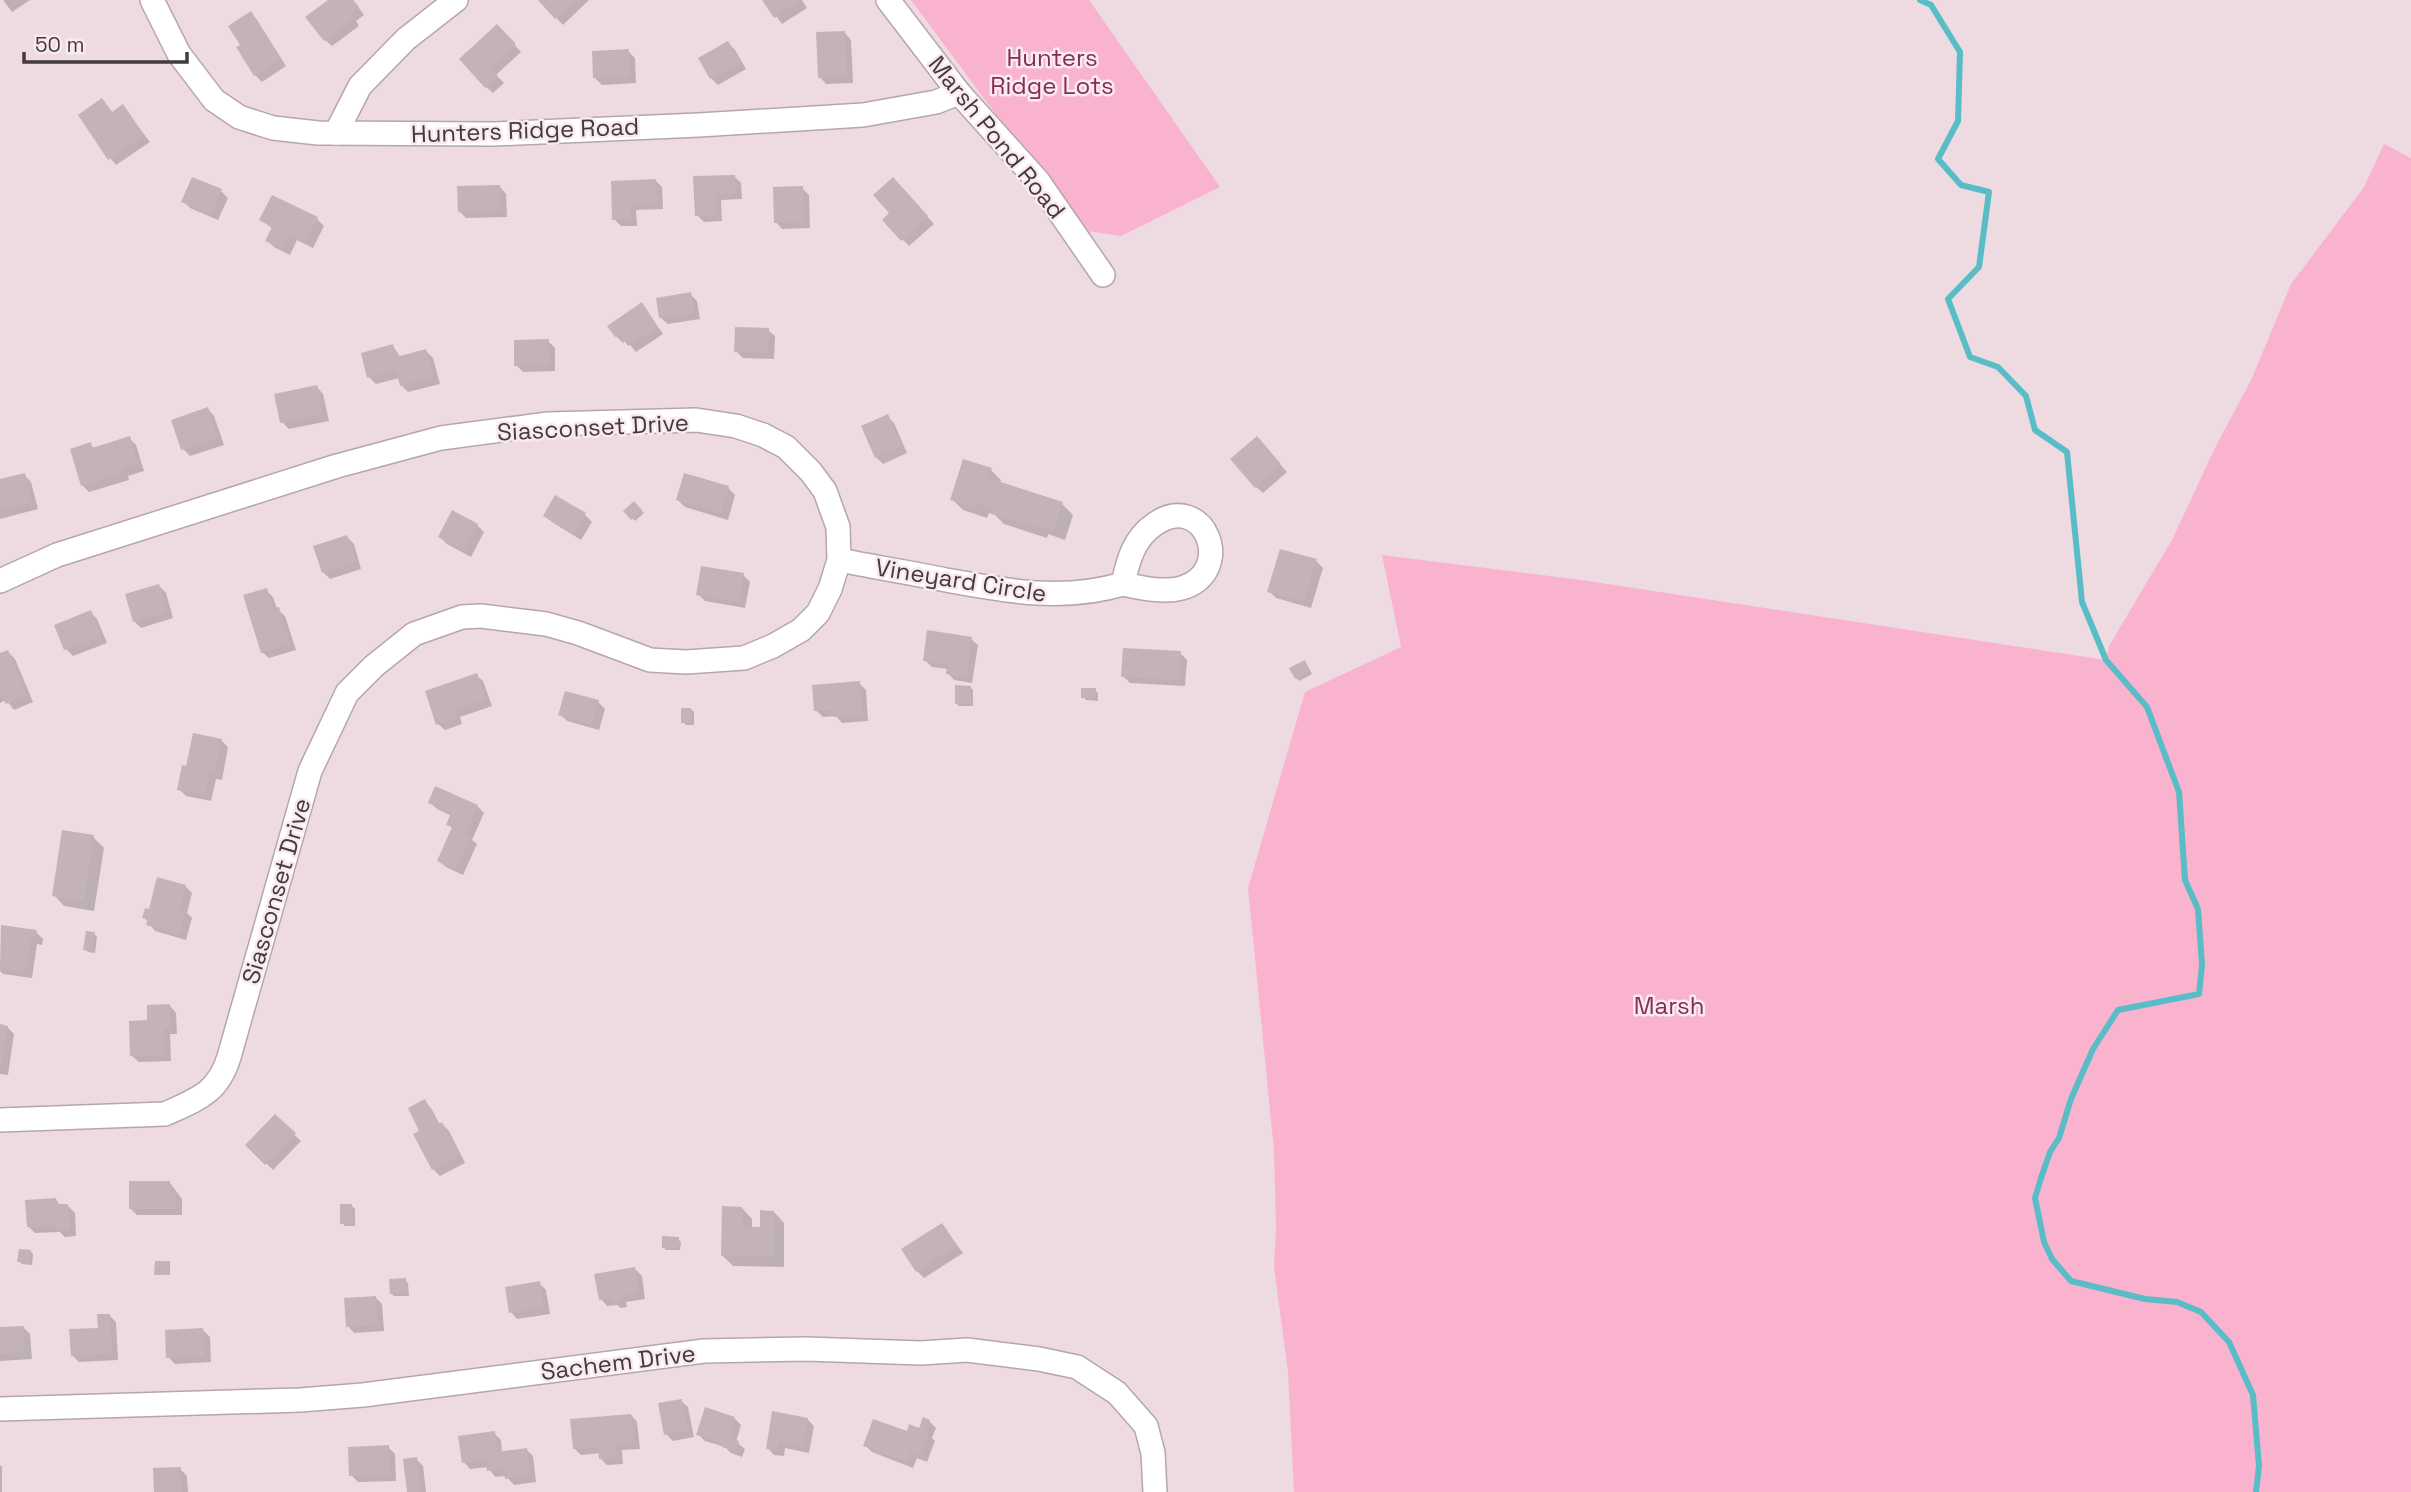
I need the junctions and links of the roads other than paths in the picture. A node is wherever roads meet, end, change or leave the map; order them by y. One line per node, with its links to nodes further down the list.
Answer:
1 (152, 0): 5 (street, Hunters Ridge Road)
2 (456, 0): 5 (street)
3 (888, 0): 4 (street, Marsh Pond Road)
4 (959, 93): 5 (street, Hunters Ridge Road); 6 (street, Marsh Pond Road)
5 (336, 133)
6 (1103, 275)
7 (839, 560): 8 (street, Siasconset Drive); 9 (street, Vineyard Circle); 10 (street, Siasconset Drive)
8 (0, 581)
9 (1123, 584)
10 (0, 1120)
11 (0, 1409): 12 (street, Sachem Drive)
12 (1155, 1492)

